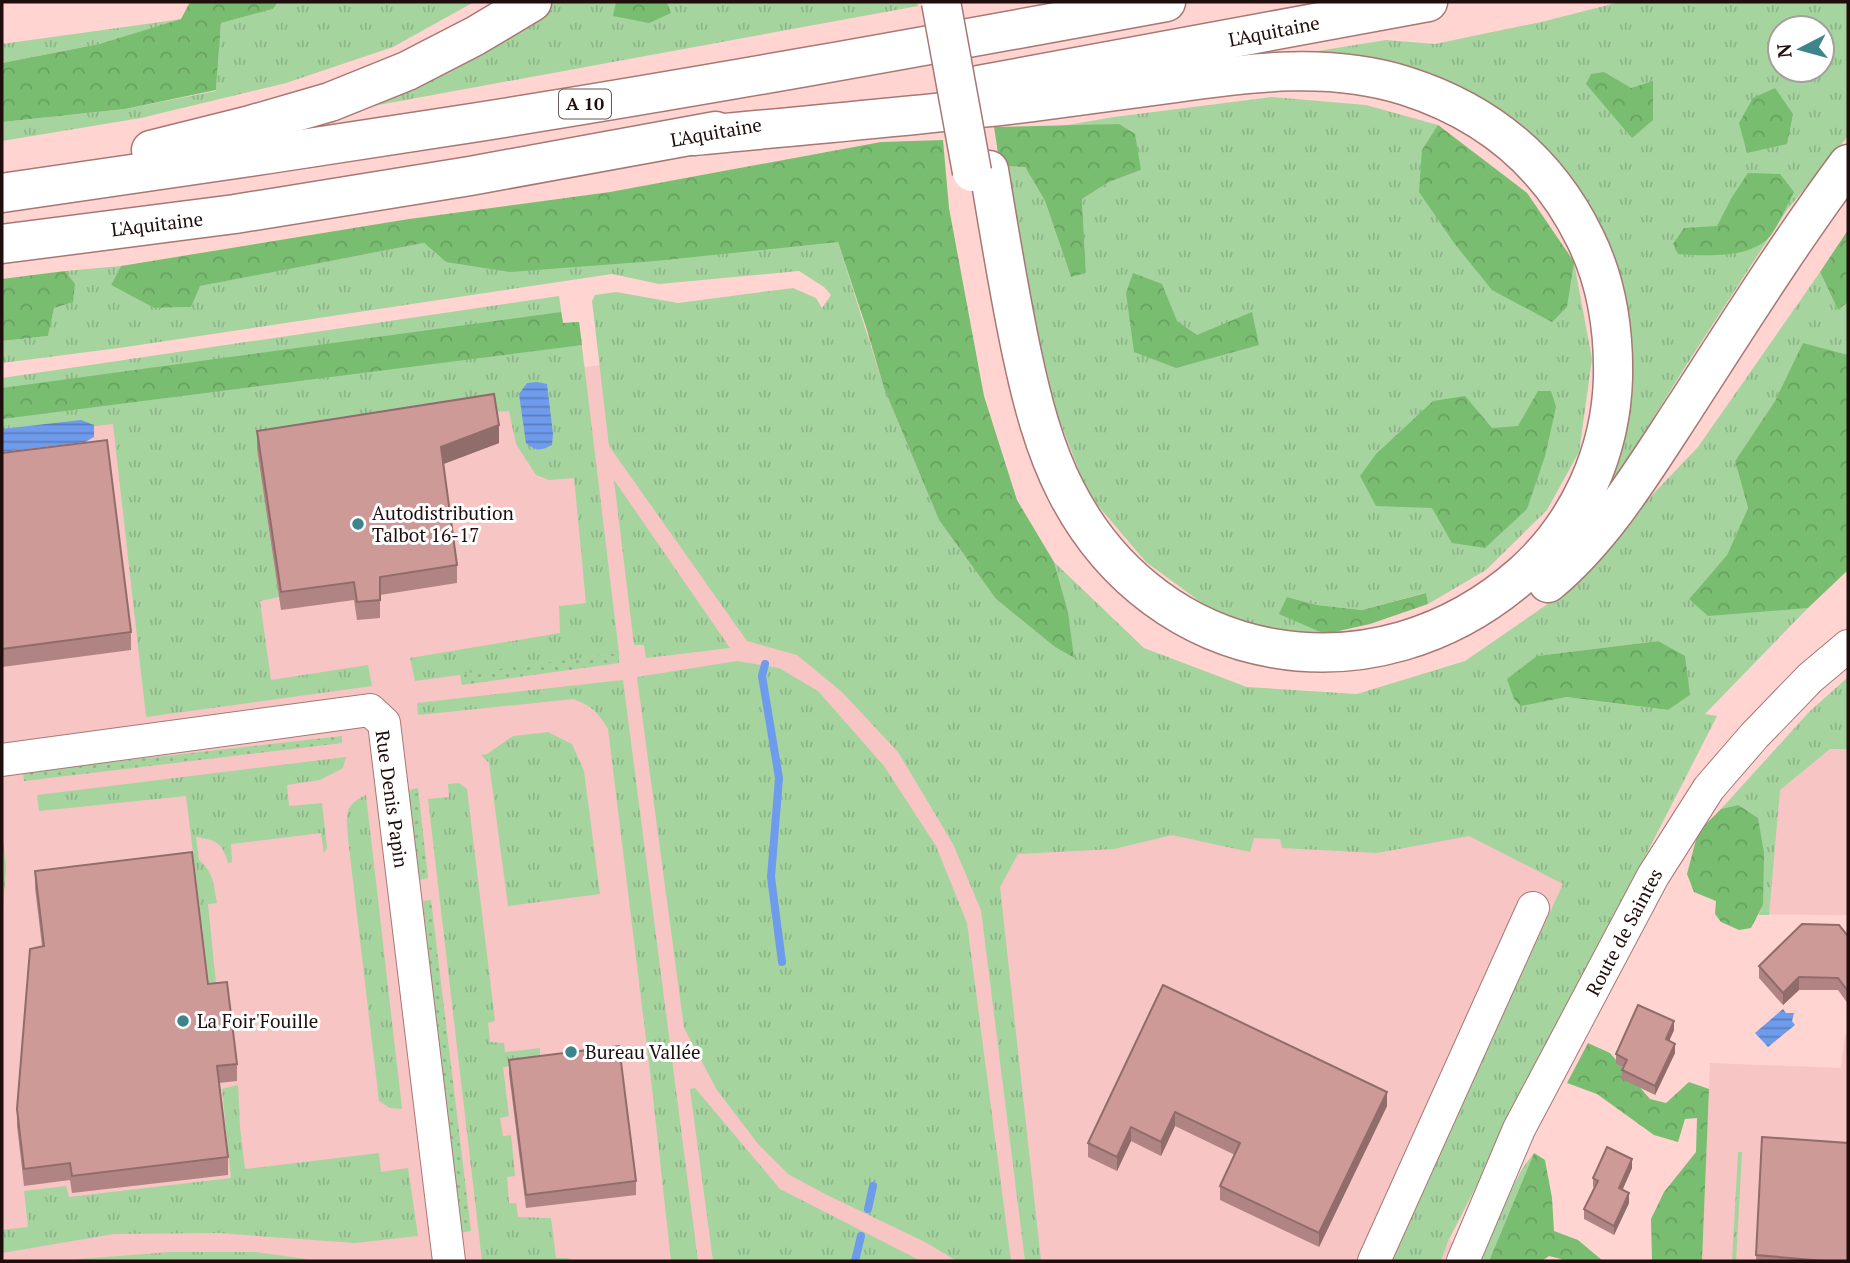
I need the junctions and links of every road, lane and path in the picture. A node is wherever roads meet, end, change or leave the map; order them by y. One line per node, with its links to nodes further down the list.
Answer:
1 (532, 2): 9 (highway)
2 (941, 2): 8 (highway, bridge)
3 (958, 2): 8 (highway)
4 (1166, 2): 10 (highway, A 10)
5 (1428, 2): 6 (highway, L'Aquitaine)
6 (693, 136): 8 (highway); 11 (highway, L'Aquitaine)
7 (1848, 164): 8 (highway)
8 (980, 171)
9 (2, 187)
10 (2, 193)
11 (2, 244)
12 (1848, 646): 17 (street, Route de Saintes)
13 (2, 760): 15 (street, Rue Denis Papin)
14 (1533, 908): 16 (street)
15 (449, 1261)
16 (1374, 1261)
17 (1463, 1261)

